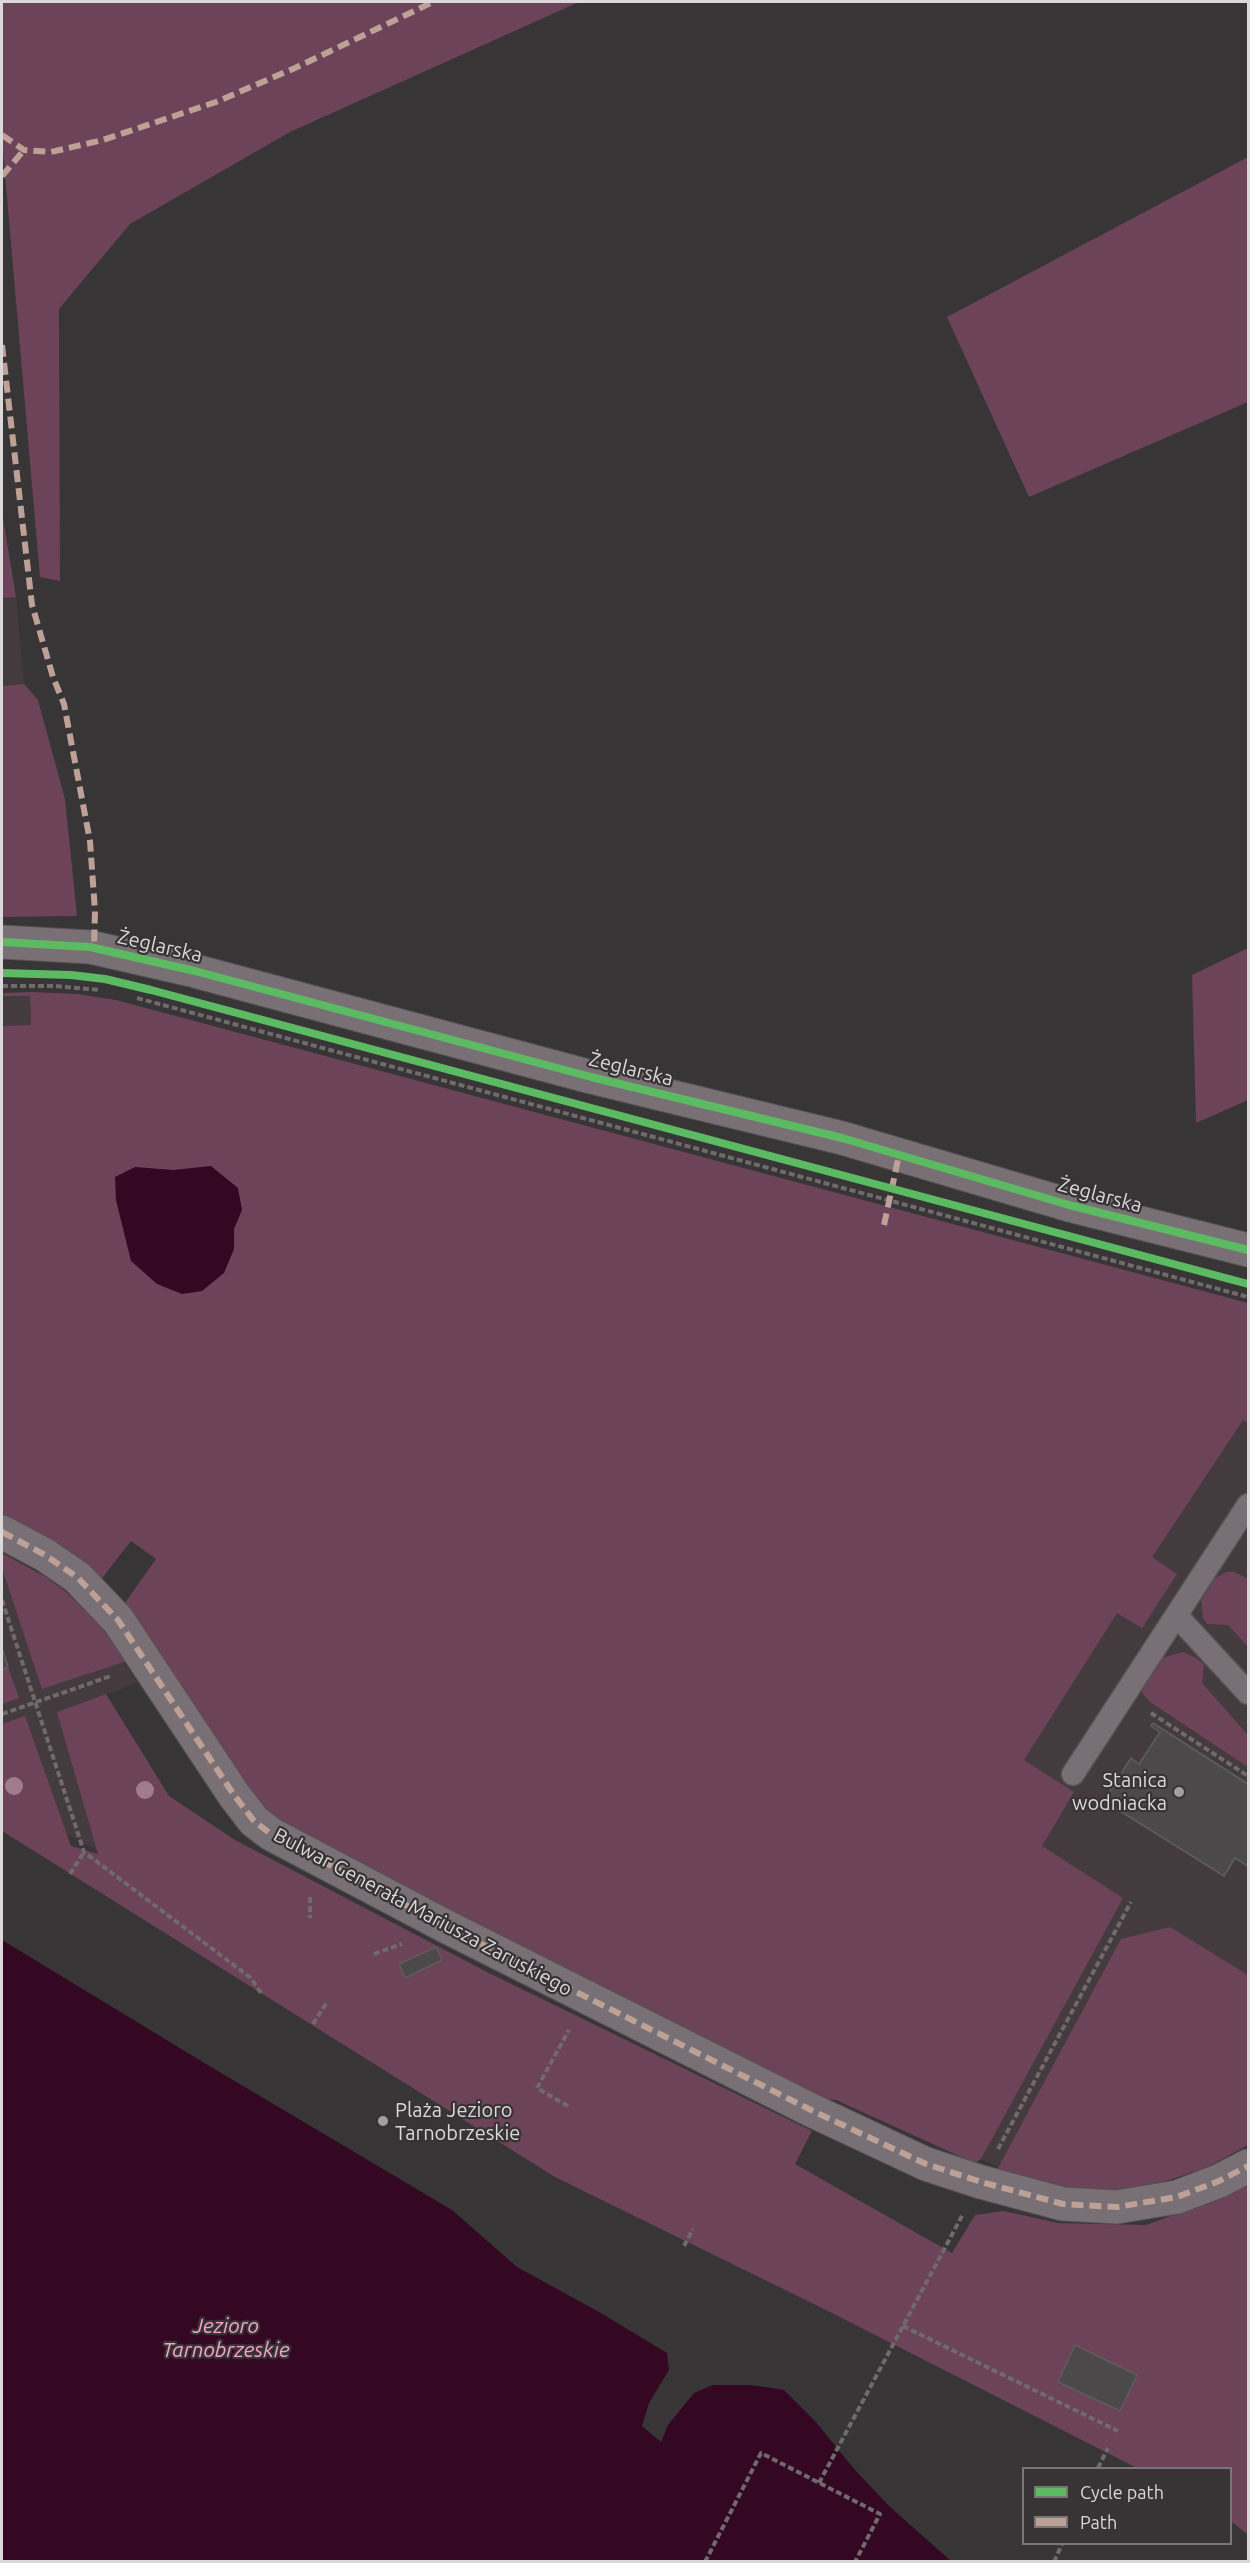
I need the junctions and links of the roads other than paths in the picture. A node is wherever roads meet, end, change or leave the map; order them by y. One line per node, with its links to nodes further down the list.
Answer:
1 (2, 942): 2 (street, Żeglarska)
2 (1248, 1250)
3 (1248, 1504): 5 (lane)
4 (2, 1532): 8 (street, Bulwar Generała Mariusza Zaruskiego)
5 (1177, 1616): 6 (lane); 7 (lane)
6 (1248, 1693)
7 (1073, 1774)
8 (1248, 2166)

